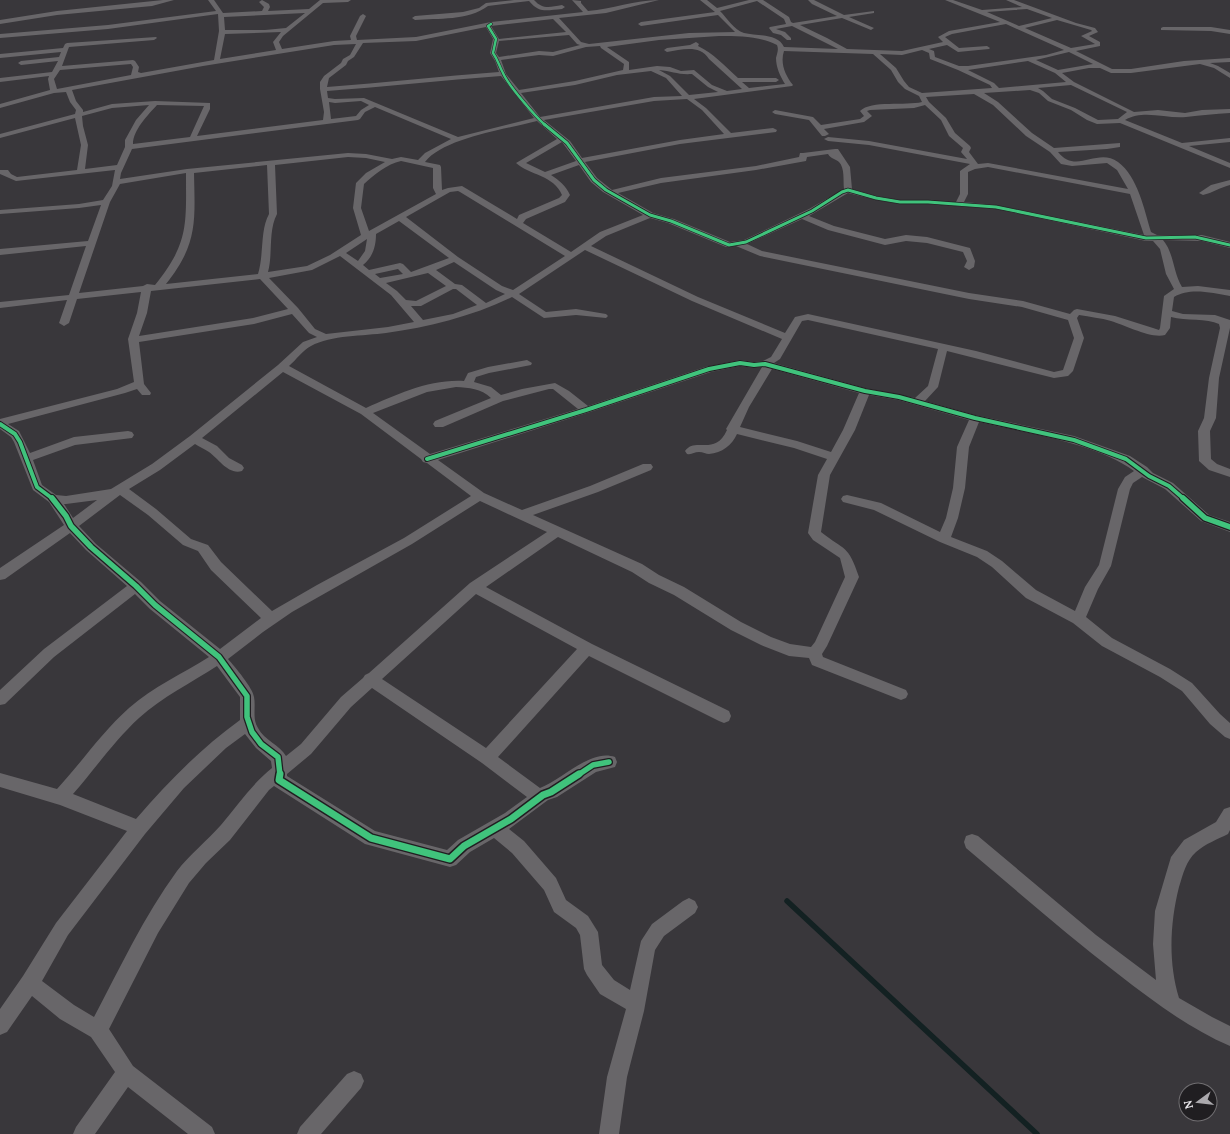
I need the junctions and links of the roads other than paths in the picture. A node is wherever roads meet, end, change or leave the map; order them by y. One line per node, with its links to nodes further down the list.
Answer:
1 (170, 0): 23 (street)
2 (211, 0): 36 (street)
3 (348, 0): 15 (street)
4 (479, 0): 20 (street)
5 (528, 0): 20 (street)
6 (531, 0): 25 (street)
7 (575, 0): 34 (street)
8 (656, 0): 34 (street)
9 (703, 0): 31 (street)
10 (755, 0): 31 (street)
11 (759, 0): 29 (street)
12 (811, 0): 42 (street)
13 (948, 0): 19 (street)
14 (1009, 0): 24 (street)
15 (322, 1): 17 (street); 27 (street)
16 (262, 2): 33 (street)
17 (314, 2)
18 (968, 2): 19 (street)
19 (960, 3): 30 (street)
20 (486, 5): 28 (street); 67 (street)
21 (985, 5): 26 (street)
22 (562, 7): 25 (street)
23 (107, 8): 35 (street); 37 (street)
24 (1028, 8): 26 (street); 43 (street)
25 (542, 9): 41 (street)
26 (1000, 10): 30 (street); 38 (street)
27 (311, 11): 33 (street); 54 (street)
28 (490, 11)
29 (776, 11): 44 (street); 49 (street)
30 (978, 11): 47 (street)
31 (718, 12): 48 (street); 58 (street)
32 (872, 12): 42 (street)
33 (264, 13): 36 (street)
34 (587, 13): 40 (street)
35 (54, 14): 45 (street); 50 (street)
36 (220, 14): 50 (street); 55 (street)
37 (104, 15)
38 (1008, 15)
39 (363, 16): 70 (street)
40 (554, 16): 41 (street); 57 (street)
41 (546, 17): 46 (street)
42 (844, 17): 49 (street); 51 (street)
43 (1058, 18): 52 (street); 82 (street)
44 (770, 21)
45 (0, 22)
46 (493, 22): 67 (street); 69 (street); 78 (street)
47 (1007, 23): 52 (street); 73 (street)
48 (642, 24)
49 (796, 24): 59 (street); 68 (street)
50 (58, 26): 62 (street)
51 (871, 28)
52 (1018, 28): 82 (street)
53 (1163, 28): 56 (street)
54 (287, 30): 55 (street); 83 (street)
55 (222, 32): 93 (street)
56 (1230, 32)
57 (571, 33): 69 (street); 77 (street)
58 (738, 34): 61 (street); 71 (street)
59 (813, 34): 63 (street); 84 (street)
60 (690, 35): 61 (street); 64 (street); 76 (street)
61 (708, 35): 76 (street)
62 (0, 36)
63 (805, 36)
64 (670, 37): 72 (street); 76 (street)
65 (797, 37): 68 (street)
66 (154, 38): 81 (street)
67 (416, 39): 70 (street)
68 (789, 39): 71 (street)
69 (501, 40): 78 (street)
70 (358, 41): 83 (street); 114 (street)
71 (778, 41): 80 (street)
72 (656, 43): 75 (street); 76 (street)
73 (946, 43): 74 (street); 79 (street)
74 (976, 43)
75 (606, 44): 77 (street); 101 (street)
76 (695, 44): 108 (street)
77 (584, 46): 90 (street)
78 (497, 48): 90 (street)
79 (922, 48): 85 (street); 98 (street)
80 (782, 49): 84 (street); 109 (street)
81 (64, 50): 86 (street); 89 (street)
82 (1072, 51): 91 (street); 97 (street)
83 (280, 52): 93 (street)
84 (844, 52): 85 (street)
85 (875, 52): 121 (street)
86 (20, 54): 87 (street); 96 (street)
87 (0, 56)
88 (1005, 56): 94 (street)
89 (61, 59): 96 (street); 99 (street)
90 (496, 59): 104 (street)
91 (1026, 59): 94 (street); 102 (street)
92 (1230, 60): 95 (street)
93 (217, 62): 103 (street)
94 (1014, 62): 98 (street)
95 (1200, 62): 97 (street); 105 (street)
96 (20, 63): 106 (street)
97 (1101, 66): 102 (street)
98 (958, 68): 115 (street)
99 (56, 71): 103 (street); 106 (street); 117 (street)
100 (636, 71): 101 (street); 111 (street); 122 (street)
101 (626, 72): 119 (street)
102 (1057, 72): 110 (street)
103 (138, 74): 117 (street)
104 (503, 74): 114 (street); 119 (street)
105 (1230, 76)
106 (14, 79): 107 (street)
107 (0, 80)
108 (736, 80): 109 (street); 116 (street)
109 (786, 81): 116 (street)
110 (1072, 83): 113 (street); 131 (street)
111 (710, 86): 112 (street); 120 (street)
112 (700, 88)
113 (1023, 88): 115 (street); 133 (street)
114 (323, 89): 123 (street)
115 (996, 89): 118 (street)
116 (747, 90): 120 (street)
117 (54, 91): 127 (street); 130 (street)
118 (974, 91): 121 (street); 149 (street)
119 (517, 92): 132 (street)
120 (726, 92): 122 (street)
121 (920, 95): 125 (street)
122 (688, 97): 132 (street); 139 (street)
123 (325, 98): 126 (street); 134 (street)
124 (155, 103): 130 (street); 141 (street); 148 (street)
125 (926, 103): 135 (street); 155 (street)
126 (373, 104): 134 (street); 137 (street)
127 (0, 106)
128 (1230, 111): 131 (street)
129 (775, 112): 135 (street)
130 (78, 114): 140 (street); 158 (street)
131 (1128, 115): 133 (street)
132 (538, 119): 138 (street); 143 (street)
133 (1122, 121): 147 (street)
134 (326, 123): 141 (street)
135 (820, 127): 144 (street)
136 (773, 130): 139 (street)
137 (444, 134): 138 (street); 142 (street)
138 (480, 134): 142 (street)
139 (729, 135): 152 (street)
140 (0, 136)
141 (193, 138): 148 (street)
142 (457, 139): 154 (street)
143 (562, 139): 152 (street); 161 (street)
144 (828, 139): 150 (street); 155 (street)
145 (1230, 140): 147 (street)
146 (1117, 145): 149 (street)
147 (1179, 146): 156 (street)
148 (129, 147): 157 (street)
149 (1052, 150): 165 (street)
150 (839, 158): 164 (street); 166 (street)
151 (392, 161): 153 (street); 154 (street); 176 (street)
152 (581, 161): 161 (street); 166 (street)
153 (271, 162): 159 (street); 191 (street)
154 (422, 163): 168 (street)
155 (974, 165): 165 (street); 170 (street)
156 (1230, 166)
157 (120, 167): 158 (street); 162 (street)
158 (81, 170): 160 (street)
159 (190, 171): 162 (street); 193 (street)
160 (0, 172)
161 (547, 175): 175 (street)
162 (116, 182): 169 (street)
163 (1230, 182): 167 (street)
164 (848, 190): 170 (street); 173 (street)
165 (1133, 192): 177 (street)
166 (611, 193): 172 (street)
167 (1203, 193)
168 (440, 194): 174 (street); 175 (street)
169 (106, 202): 171 (street); 178 (street)
170 (959, 204): 177 (street)
171 (0, 212)
172 (650, 215): 179 (street); 181 (street)
173 (802, 216): 179 (street); 187 (street)
174 (400, 218): 176 (street); 185 (street)
175 (519, 224): 184 (street)
176 (369, 235): 183 (street); 186 (street)
177 (1157, 238): 180 (street); 196 (street)
178 (92, 243): 182 (street); 199 (street)
179 (738, 244): 206 (street)
180 (1230, 245)
181 (585, 247): 184 (street); 211 (street)
182 (0, 252)
183 (341, 253): 186 (street); 191 (street)
184 (571, 256): 197 (street)
185 (455, 260): 188 (street); 197 (street)
186 (358, 265): 189 (street)
187 (969, 267)
188 (429, 270): 190 (street); 194 (street)
189 (369, 273): 190 (street); 192 (street)
190 (409, 275): 192 (street)
191 (262, 276): 193 (street); 203 (street)
192 (379, 281): 200 (street)
193 (159, 286): 195 (street)
194 (452, 286): 200 (street); 202 (street)
195 (147, 287): 199 (street); 212 (street)
196 (1179, 290): 198 (street); 204 (street)
197 (512, 293): 202 (street); 205 (street)
198 (1230, 294)
199 (74, 296): 201 (street); 208 (street)
200 (405, 304): 209 (street)
201 (0, 305)
202 (484, 306): 209 (street)
203 (295, 310): 210 (street); 212 (street)
204 (1167, 313): 206 (street); 207 (street)
205 (603, 316)
206 (1072, 318): 213 (street)
207 (1227, 322): 238 (street)
208 (64, 323)
209 (422, 324): 210 (street)
210 (325, 337): 216 (street)
211 (788, 338): 213 (street); 215 (street)
212 (134, 340): 217 (street)
213 (943, 347): 222 (street)
214 (527, 363): 218 (street)
215 (767, 365): 219 (street); 223 (street); 228 (street)
216 (282, 367): 224 (street); 230 (street)
217 (139, 384): 220 (street); 226 (street)
218 (467, 385): 221 (street); 224 (street)
219 (865, 391): 222 (street); 232 (street)
220 (146, 393)
221 (499, 399): 223 (street); 227 (street)
222 (917, 402): 225 (street)
223 (586, 410): 234 (street)
224 (365, 412): 234 (street)
225 (975, 418): 237 (street); 247 (street)
226 (0, 423): 233 (street)
227 (439, 424)
228 (732, 429): 231 (street); 232 (street)
229 (128, 434): 233 (street)
230 (194, 439): 236 (street); 239 (street)
231 (691, 451)
232 (834, 457): 254 (street)
233 (27, 458): 241 (street)
234 (427, 459): 240 (street)
235 (647, 467): 243 (street)
236 (238, 468)
237 (1143, 470): 245 (street); 252 (street)
238 (1230, 473)
239 (117, 491): 241 (street); 244 (street); 251 (street)
240 (480, 496): 243 (street); 251 (street)
241 (53, 499): 244 (street)
242 (847, 499): 247 (street)
243 (522, 515): 246 (street)
244 (71, 526): 248 (street); 249 (street)
245 (1230, 527)
246 (557, 531): 250 (street); 254 (street)
247 (944, 539): 252 (street)
248 (0, 575)
249 (136, 586): 255 (street); 258 (street)
250 (475, 587): 253 (street); 256 (street)
251 (271, 619): 255 (street)
252 (1078, 619): 261 (street)
253 (587, 648): 259 (street); 262 (street)
254 (814, 653): 257 (street)
255 (219, 657): 260 (street); 266 (street)
256 (370, 679): 262 (street); 264 (street)
257 (901, 694)
258 (0, 699)
259 (724, 716)
260 (248, 723): 264 (street); 269 (street)
261 (1230, 732)
262 (487, 758): 267 (street)
263 (609, 762): 267 (street)
264 (280, 770): 270 (street); 277 (street)
265 (0, 780): 266 (street)
266 (60, 797): 269 (street)
267 (539, 797): 270 (street)
268 (1230, 815): 274 (street)
269 (139, 828): 273 (street)
270 (494, 828): 275 (street)
271 (972, 842): 274 (street)
272 (689, 906): 275 (street)
273 (30, 983): 276 (street); 277 (street)
274 (1172, 1004): 278 (street)
275 (636, 1005): 284 (street)
276 (0, 1025)
277 (98, 1030): 279 (street)
278 (1230, 1036)
279 (126, 1073): 281 (street); 282 (street)
280 (354, 1081): 283 (street)
281 (83, 1134)
282 (205, 1134)
283 (307, 1134)
284 (608, 1134)

